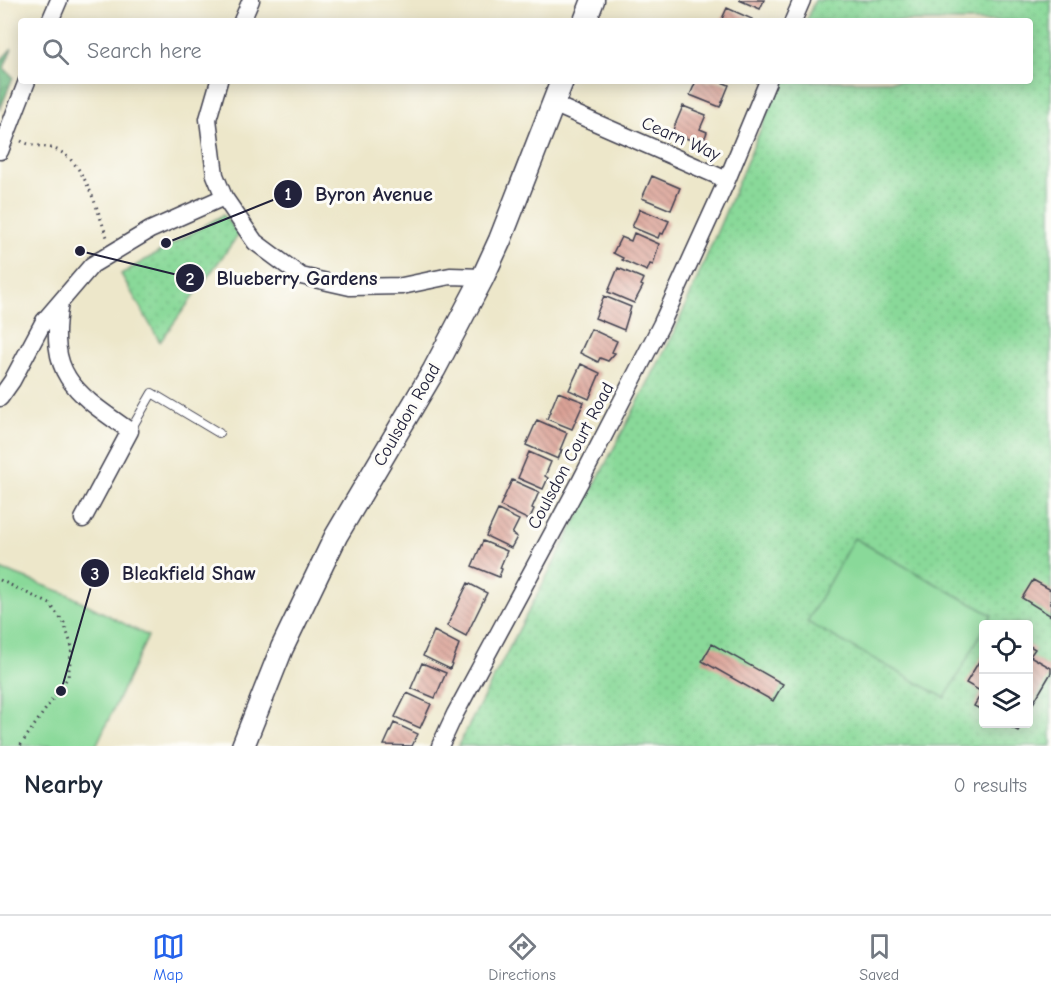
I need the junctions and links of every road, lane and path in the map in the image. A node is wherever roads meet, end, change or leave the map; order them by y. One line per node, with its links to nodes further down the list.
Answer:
1 (58, 0): 5 (street)
2 (251, 0): 6 (street)
3 (593, 0): 7 (main road)
4 (802, 0): 8 (street)
5 (51, 18)
6 (243, 18)
7 (586, 18)
8 (794, 18)
9 (26, 84): 14 (street)
10 (218, 84): 17 (street)
11 (561, 84): 13 (main road, Coulsdon Road)
12 (767, 84): 16 (street, Cearn Way)
13 (553, 104): 16 (street, Cearn Way); 19 (main road, Coulsdon Road)
14 (4, 131): 15 (street); 18 (path)
15 (0, 151)
16 (727, 180): 28 (street, Coulsdon Court Road)
17 (224, 197): 18 (street); 19 (street)
18 (112, 253): 20 (street)
19 (483, 277): 27 (main road, Coulsdon Road)
20 (60, 303): 21 (street); 22 (street)
21 (0, 398)
22 (130, 431): 23 (lane); 24 (street)
23 (219, 433)
24 (82, 519)
25 (0, 580): 26 (path)
26 (20, 746)
27 (243, 746)
28 (440, 746)

